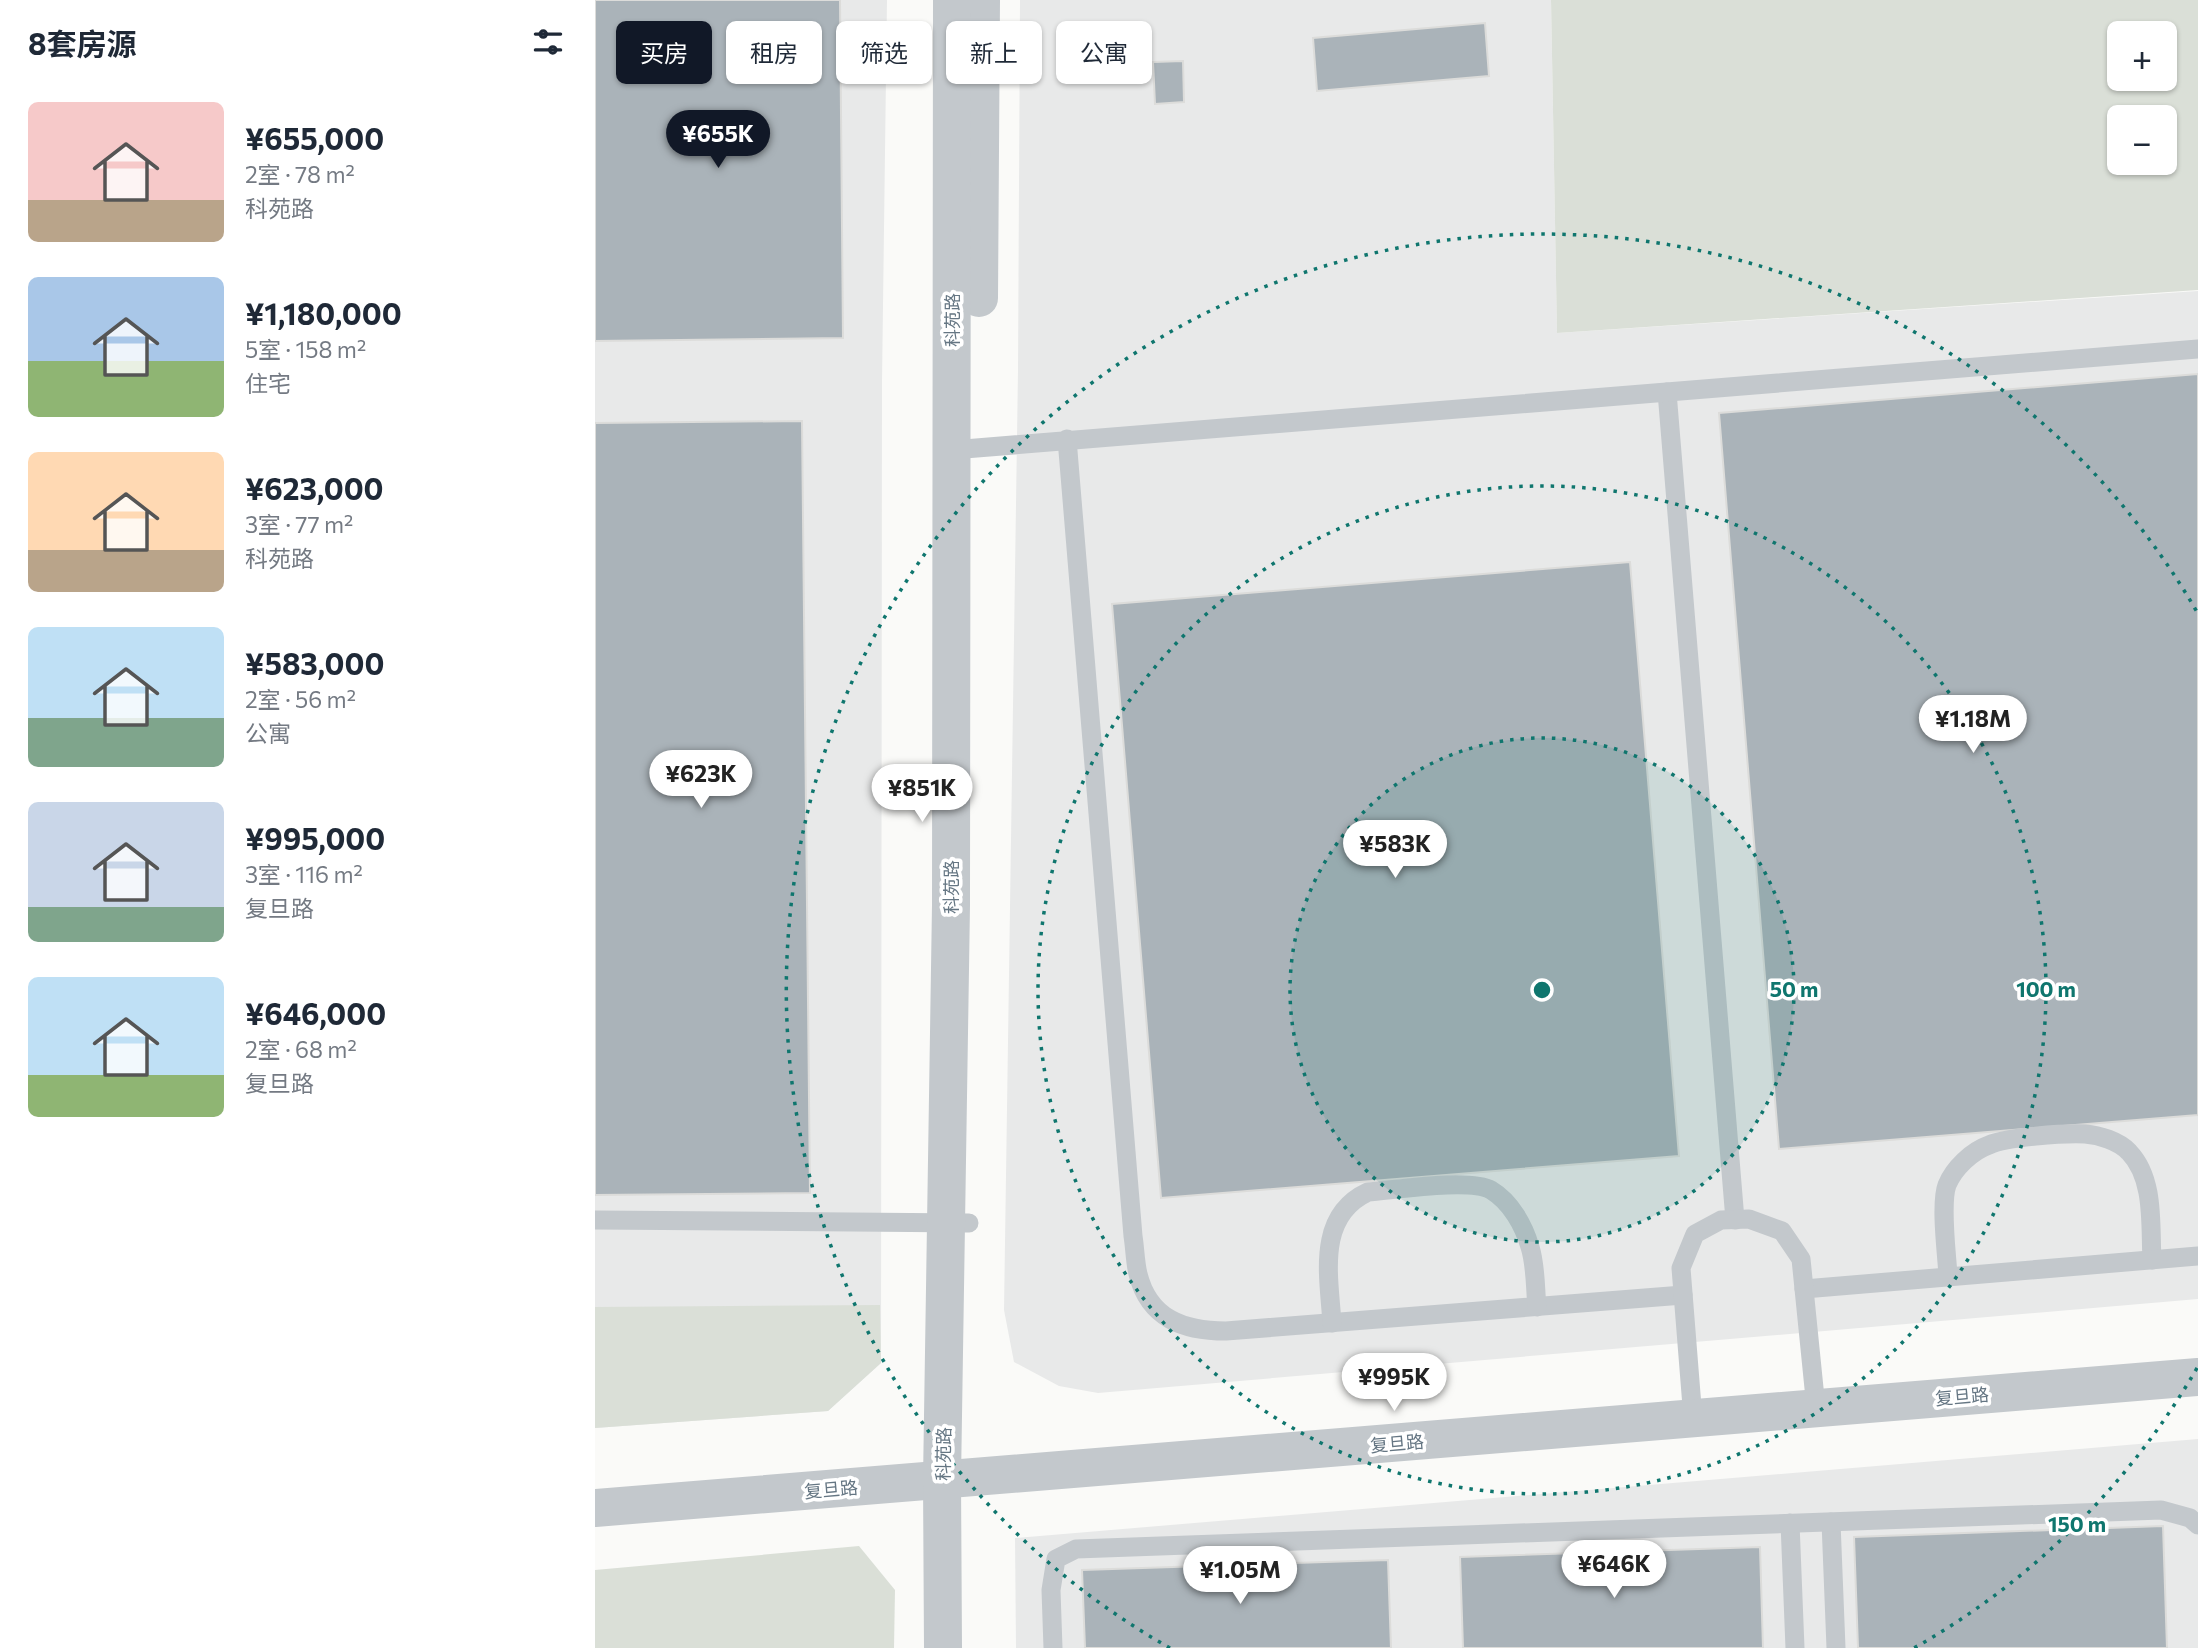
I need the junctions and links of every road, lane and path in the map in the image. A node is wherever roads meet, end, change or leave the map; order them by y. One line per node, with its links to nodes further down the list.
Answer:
1 (952, 0): 6 (street, 科苑路)
2 (981, 0): 6 (street, 科苑路)
3 (2198, 349): 4 (lane)
4 (1667, 392): 5 (lane); 8 (lane)
5 (1067, 439): 6 (lane); 16 (lane)
6 (965, 448): 9 (street, 科苑路)
7 (595, 1220): 9 (lane)
8 (1735, 1220): 13 (lane); 14 (lane)
9 (958, 1223): 20 (street, 科苑路)
10 (2198, 1256): 11 (lane)
11 (2152, 1260): 12 (lane); 12 (lane)
12 (1948, 1276): 13 (lane)
13 (1804, 1289): 18 (lane)
14 (1683, 1295): 15 (lane); 19 (lane)
15 (1537, 1307): 16 (lane); 16 (lane)
16 (1332, 1323)
17 (2198, 1377): 18 (street, 复旦路)
18 (1816, 1408): 19 (street, 复旦路)
19 (1693, 1419): 20 (street, 复旦路)
20 (955, 1479): 21 (street, 复旦路); 25 (street, 科苑路); 26 (street, 科苑路)
21 (595, 1508)
22 (1831, 1522): 23 (lane); 24 (lane); 29 (lane)
23 (1790, 1523): 27 (lane); 28 (lane)
24 (2198, 1525)
25 (943, 1648)
26 (966, 1648)
27 (1053, 1648)
28 (1795, 1648)
29 (1836, 1648)

